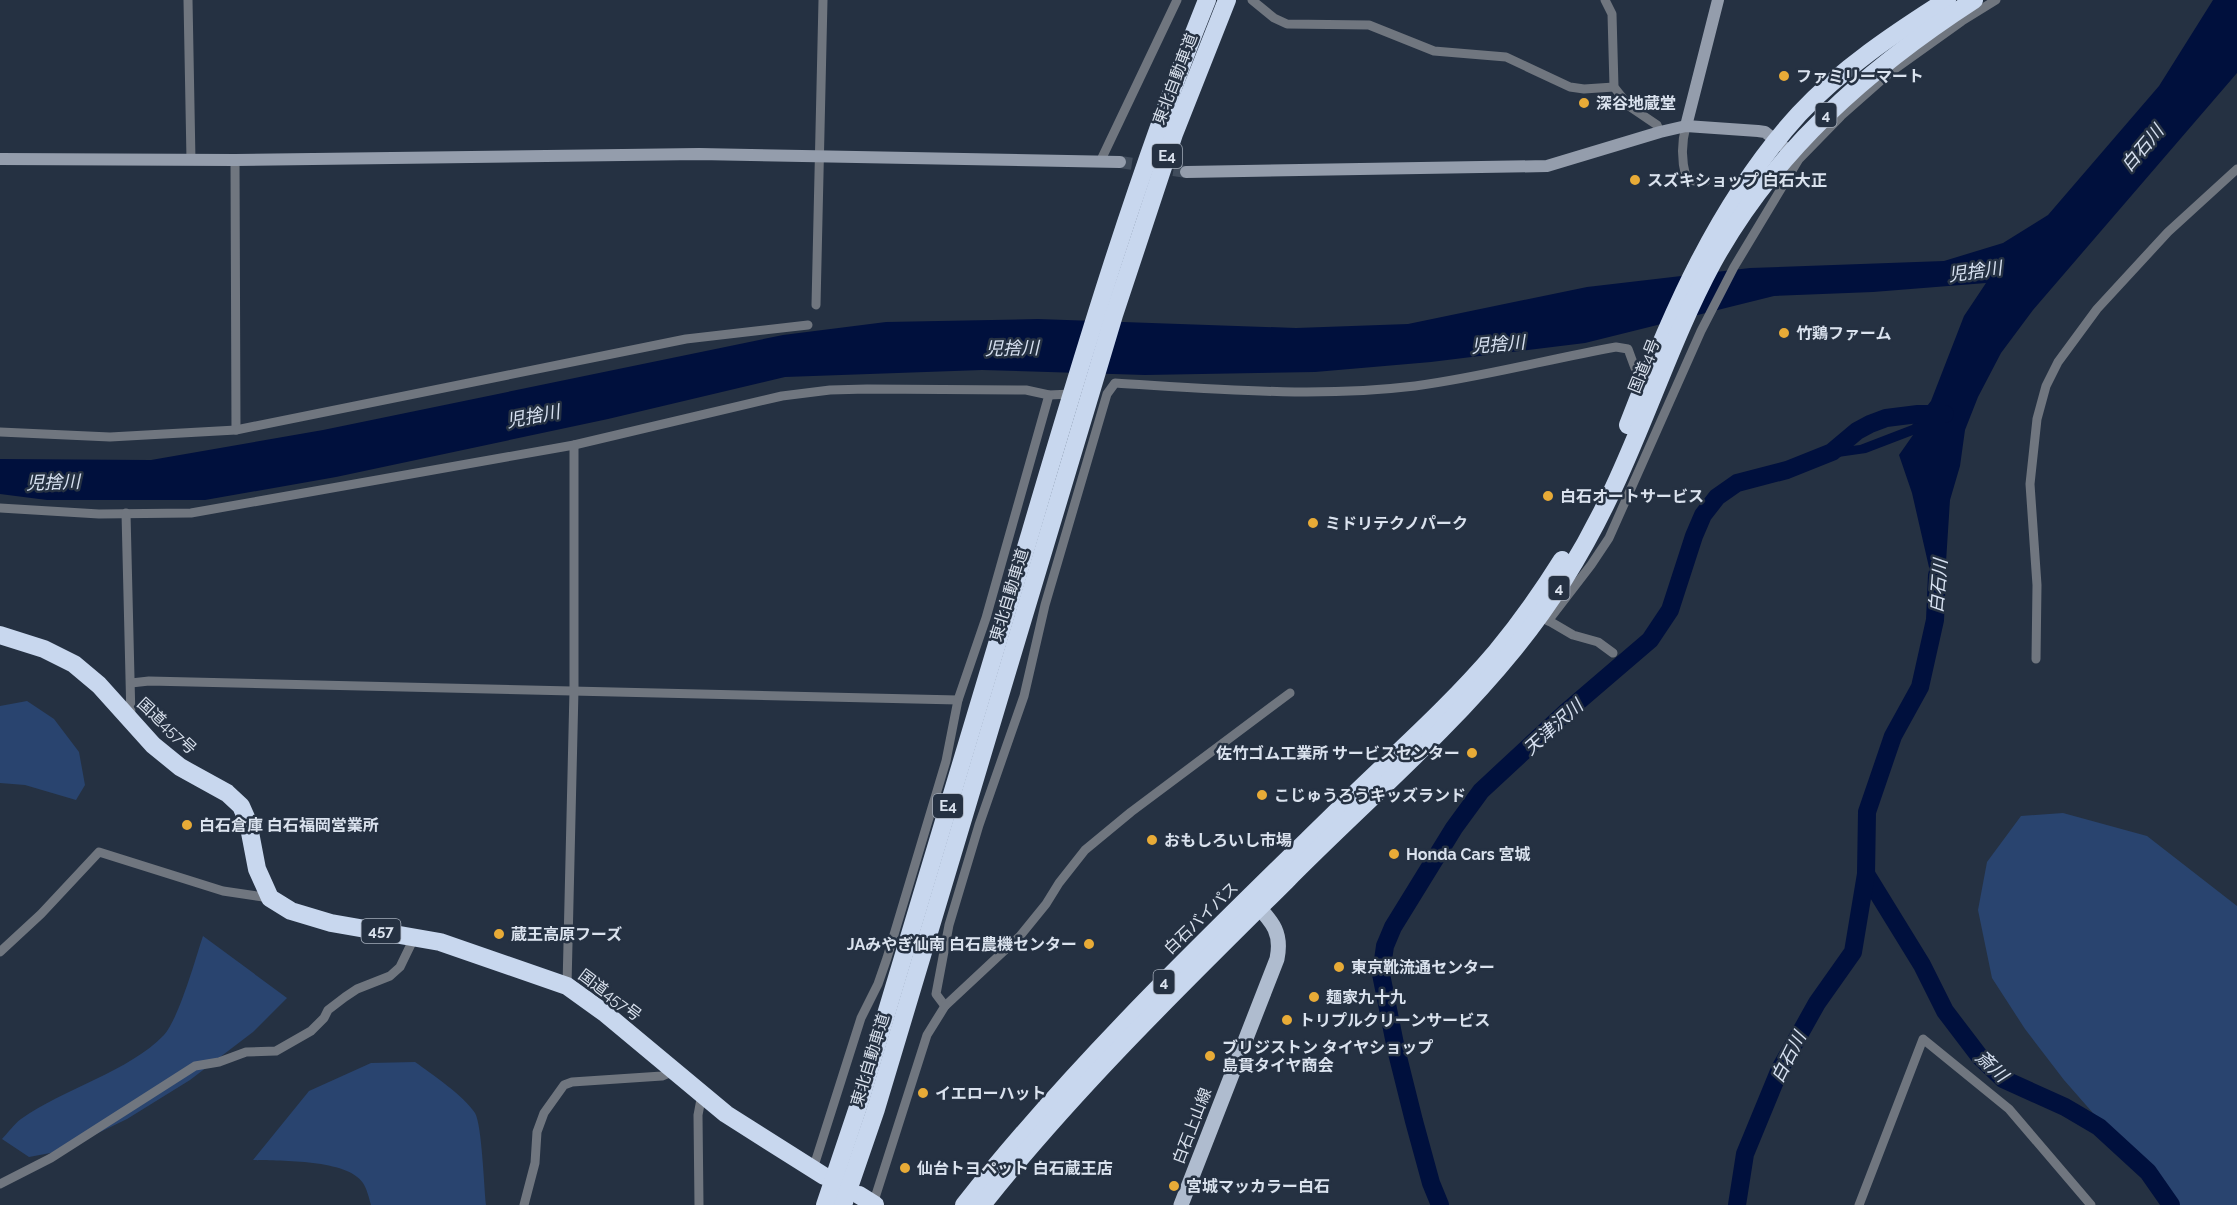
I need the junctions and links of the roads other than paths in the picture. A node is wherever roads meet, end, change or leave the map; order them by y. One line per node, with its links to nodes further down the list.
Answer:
1 (188, 0): 18 (street)
2 (823, 0): 16 (street)
3 (1177, 0): 20 (street)
4 (1207, 0): 26 (highway, 東北自動車道 / E4)
5 (1227, 0): 26 (highway, 東北自動車道 / E4)
6 (1252, 0): 12 (street)
7 (1605, 0): 12 (street)
8 (1718, 0): 13 (street)
9 (1947, 0): 15 (highway, 国道4号 / 4)
10 (1974, 0): 15 (highway, 国道4号 / 4)
11 (1996, 0): 38 (street)
12 (1614, 87): 14 (street)
13 (1686, 126): 14 (street); 15 (street); 24 (street)
14 (1660, 132): 23 (street)
15 (1783, 146): 28 (highway, 国道4号 / 4)
16 (819, 156): 19 (street); 20 (street); 25 (street)
17 (0, 159): 18 (street)
18 (191, 160): 19 (street)
19 (235, 160): 33 (street)
20 (1100, 162): 21 (street)
21 (1119, 162)
22 (2237, 169): 41 (street)
23 (1186, 172)
24 (1706, 181)
25 (816, 305)
26 (1106, 313): 32 (highway, 東北自動車道 / E4)
27 (808, 325): 33 (street)
28 (1662, 356): 29 (highway, 国道4号 / 4); 38 (highway, 国道4号 / 4)
29 (1647, 375): 30 (street); 38 (highway, 国道4号 / 4)
30 (1107, 394): 31 (street); 53 (street)
31 (1049, 395): 35 (street); 45 (street)
32 (1077, 407): 61 (highway, 東北自動車道 / E4); 62 (highway, 東北自動車道 / E4)
33 (236, 430): 34 (street)
34 (0, 432)
35 (574, 445): 37 (street); 43 (street)
36 (0, 508): 37 (street)
37 (126, 513): 42 (street)
38 (1539, 615): 40 (street); 47 (highway, 国道4号 / 4)
39 (0, 635): 46 (highway, 国道457号)
40 (1613, 652)
41 (2036, 659)
42 (131, 683): 43 (street); 46 (street)
43 (574, 690): 45 (street); 52 (street)
44 (1290, 693): 53 (street)
45 (958, 700): 56 (street)
46 (131, 721): 48 (highway, 国道457号)
47 (1383, 776): 49 (highway, 白石バイパス / 4)
48 (270, 898): 50 (highway, 国道457号 / 457); 51 (street)
49 (1254, 903): 63 (highway, 白石バイパス / 4); 64 (highway, 白石バイパス / 4); 65 (main road, 白石上山線)
50 (415, 936): 52 (highway, 国道457号 / 457); 57 (street)
51 (0, 952)
52 (567, 986): 54 (highway, 国道457号 / 457)
53 (945, 1006): 58 (street)
54 (674, 1071): 55 (highway, 国道457号 / 457); 59 (street)
55 (702, 1094): 56 (highway, 国道457号 / 457); 60 (street)
56 (818, 1173)
57 (0, 1184)
58 (869, 1201)
59 (524, 1205)
60 (699, 1205)
61 (825, 1205)
62 (843, 1205)
63 (964, 1205)
64 (982, 1205)
65 (1181, 1205)
66 (1859, 1205): 67 (street)
67 (2091, 1205)

